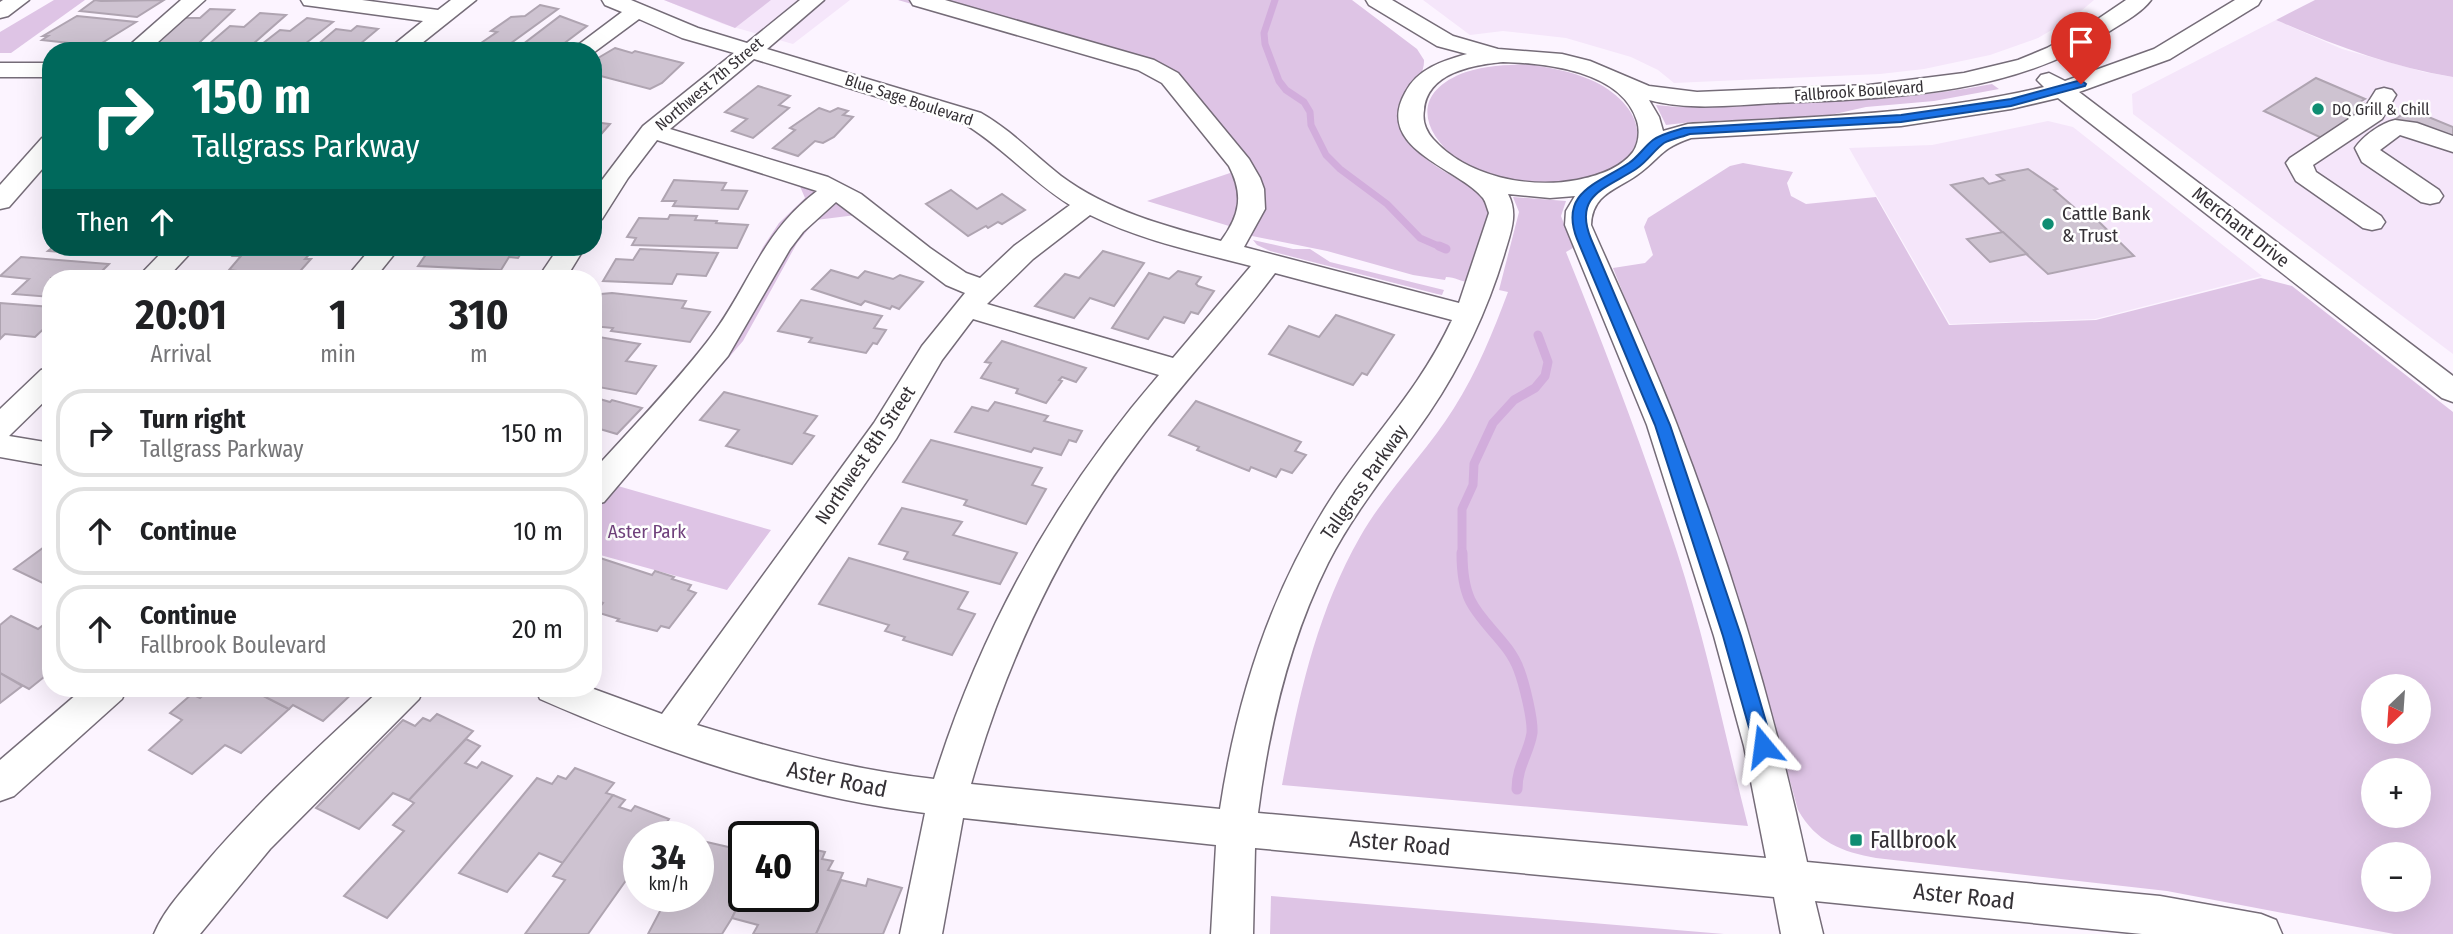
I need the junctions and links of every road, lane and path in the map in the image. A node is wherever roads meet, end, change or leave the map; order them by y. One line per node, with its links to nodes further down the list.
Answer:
1 (18, 0): 11 (street)
2 (194, 0): 14 (street)
3 (312, 0): 13 (street)
4 (465, 0): 13 (street)
5 (612, 0): 12 (street, Blue Sage Boulevard)
6 (813, 0): 17 (street, Northwest 7th Street)
7 (921, 0): 38 (street)
8 (1375, 0): 18 (street); 23 (street)
9 (2140, 0): 19 (street, Fallbrook Boulevard)
10 (2250, 0): 24 (street, Fallbrook Boulevard)
11 (0, 10)
12 (638, 10): 16 (street); 17 (street, Blue Sage Boulevard)
13 (441, 17): 15 (street)
14 (143, 42)
15 (409, 42)
16 (594, 42)
17 (748, 51): 26 (street, Northwest 7th Street); 36 (street, Blue Sage Boulevard)
18 (1503, 55): 22 (street); 23 (street)
19 (2028, 64): 22 (street, Fallbrook Boulevard); 24 (street, Merchant Drive)
20 (0, 70): 21 (street)
21 (42, 71)
22 (1604, 75): 28 (street)
23 (1432, 76): 30 (street)
24 (2062, 90): 28 (street, Fallbrook Boulevard); 48 (street, Merchant Drive)
25 (2384, 95): 37 (street)
26 (652, 131): 32 (street); 34 (street, Northwest 7th Street)
27 (2453, 145): 33 (street)
28 (1644, 154): 31 (street)
29 (42, 163): 35 (street)
30 (1474, 176): 31 (street); 45 (street, Tallgrass Parkway)
31 (1602, 182): 60 (street)
32 (834, 191): 44 (street); 52 (street)
33 (2430, 196)
34 (602, 199)
35 (0, 201)
36 (1089, 204): 38 (street, Blue Sage Boulevard); 44 (street, Northwest 8th Street)
37 (2372, 222)
38 (1228, 250): 41 (street, Blue Sage Boulevard)
39 (174, 256): 42 (street)
40 (379, 256): 43 (street)
41 (1270, 261): 45 (street, Blue Sage Boulevard); 46 (street)
42 (159, 270)
43 (367, 270)
44 (975, 298): 46 (street); 56 (street, Northwest 8th Street)
45 (1469, 314): 59 (street, Tallgrass Parkway)
46 (1178, 370): 58 (street)
47 (42, 386): 49 (street)
48 (2453, 391)
49 (0, 428)
50 (0, 446): 51 (street)
51 (42, 454)
52 (602, 483)
53 (99, 697): 57 (street)
54 (397, 697): 62 (street)
55 (574, 697): 56 (street, Aster Road)
56 (670, 733): 58 (street, Aster Road)
57 (0, 784)
58 (948, 799): 59 (street, Aster Road); 63 (street)
59 (1238, 828): 60 (street, Aster Road); 64 (street, Tallgrass Parkway)
60 (1789, 879): 61 (street, Aster Road); 65 (street)
61 (2163, 925): 66 (street, Aster Road)
62 (174, 934)
63 (921, 934)
64 (1233, 934)
65 (1802, 934)
66 (2261, 934)

